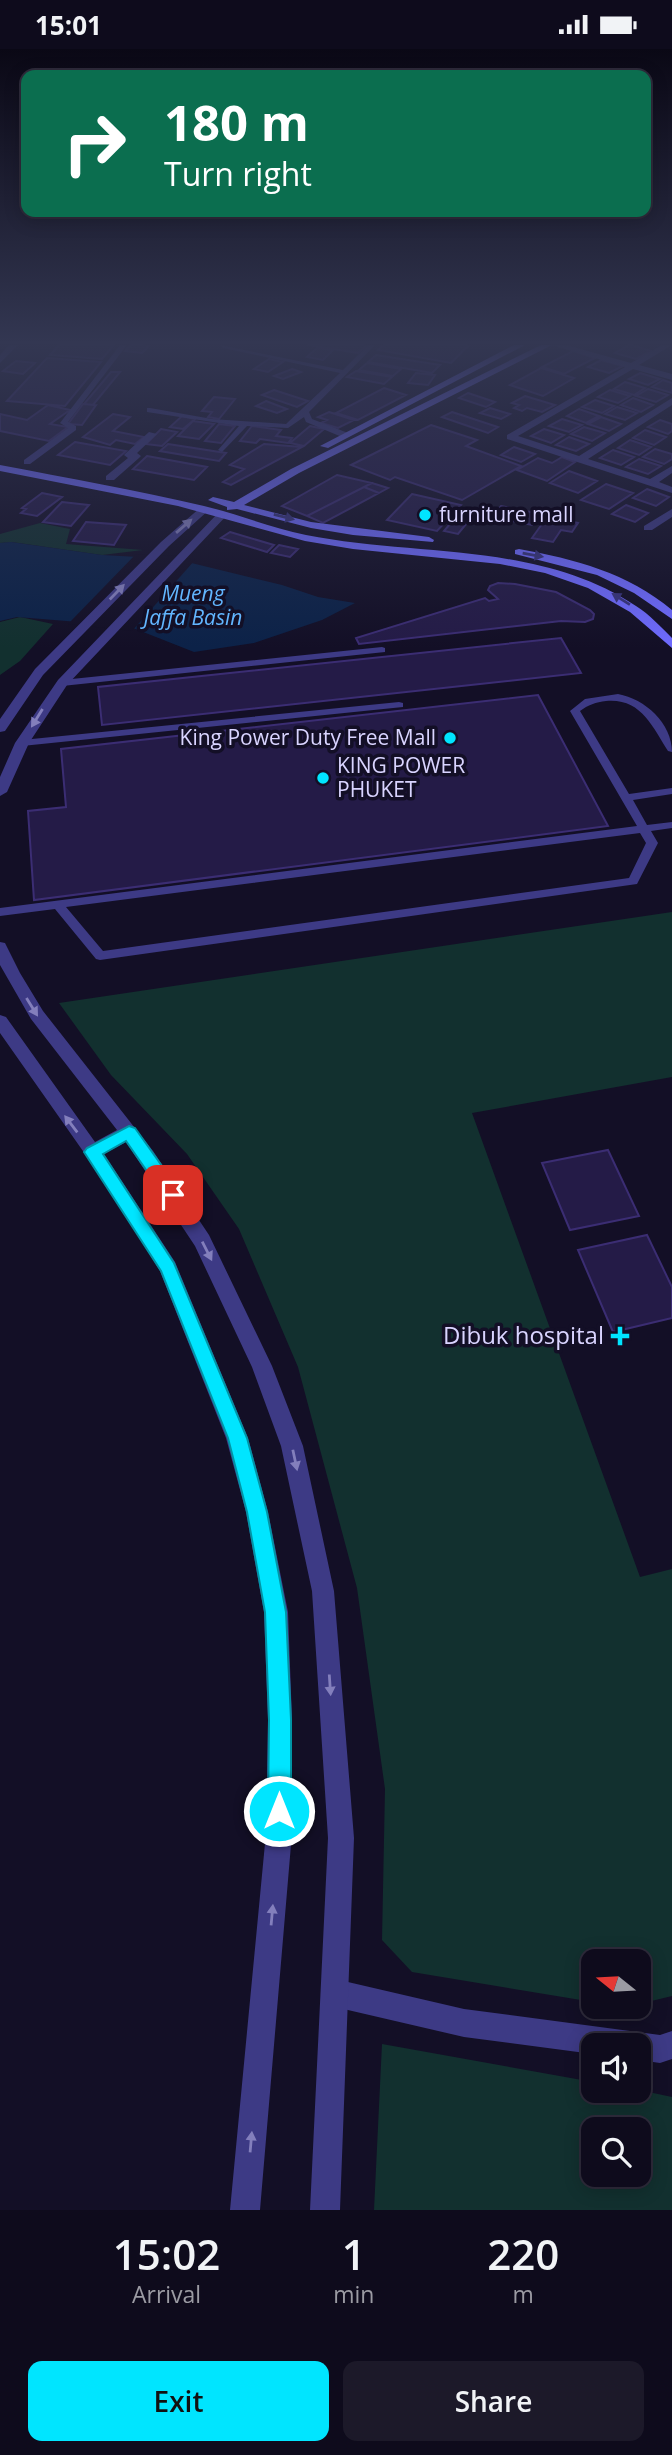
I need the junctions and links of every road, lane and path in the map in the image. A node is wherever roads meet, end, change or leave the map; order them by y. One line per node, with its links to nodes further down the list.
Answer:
1 (49, 446): 11 (lane)
2 (139, 446): 14 (street)
3 (226, 446): 8 (lane)
4 (324, 446): 16 (main road)
5 (346, 446): 20 (main road)
6 (537, 446): 10 (street)
7 (602, 446): 10 (street)
8 (222, 450)
9 (0, 457): 11 (main road)
10 (580, 460): 15 (street)
11 (27, 462): 14 (main road)
12 (0, 468): 21 (main road)
13 (672, 469): 15 (street)
14 (110, 478): 19 (main road)
15 (652, 483): 17 (street)
16 (248, 485)
17 (672, 490)
18 (236, 491): 19 (main road)
19 (218, 501): 20 (main road); 21 (main road)
20 (235, 505): 23 (main road); 25 (main road, one-way to 25)
21 (205, 509): 23 (main road); 30 (street, one-way to 21)
22 (672, 512): 24 (street)
23 (223, 514): 26 (main road, one-way to 23); 28 (street)
24 (648, 528)
25 (672, 616)
26 (672, 644)
27 (382, 650): 28 (lane)
28 (62, 683): 31 (street, one-way to 31)
29 (399, 705): 31 (lane)
30 (0, 728)
31 (22, 743): 34 (street)
32 (672, 749): 35 (lane)
33 (672, 791): 35 (lane)
34 (0, 792)
35 (625, 798): 37 (lane)
36 (672, 825): 37 (lane)
37 (643, 829): 38 (lane); 38 (lane)
38 (57, 904): 39 (lane)
39 (0, 912)
40 (0, 947): 42 (street, one-way to 42)
41 (0, 1021): 43 (street, one-way to 41)
42 (129, 1132): 43 (street); 44 (street, one-way to 44)
43 (92, 1152): 46 (street, one-way to 43)
44 (335, 1993): 45 (street); 47 (street)
45 (672, 2045)
46 (245, 2210)
47 (325, 2210)

